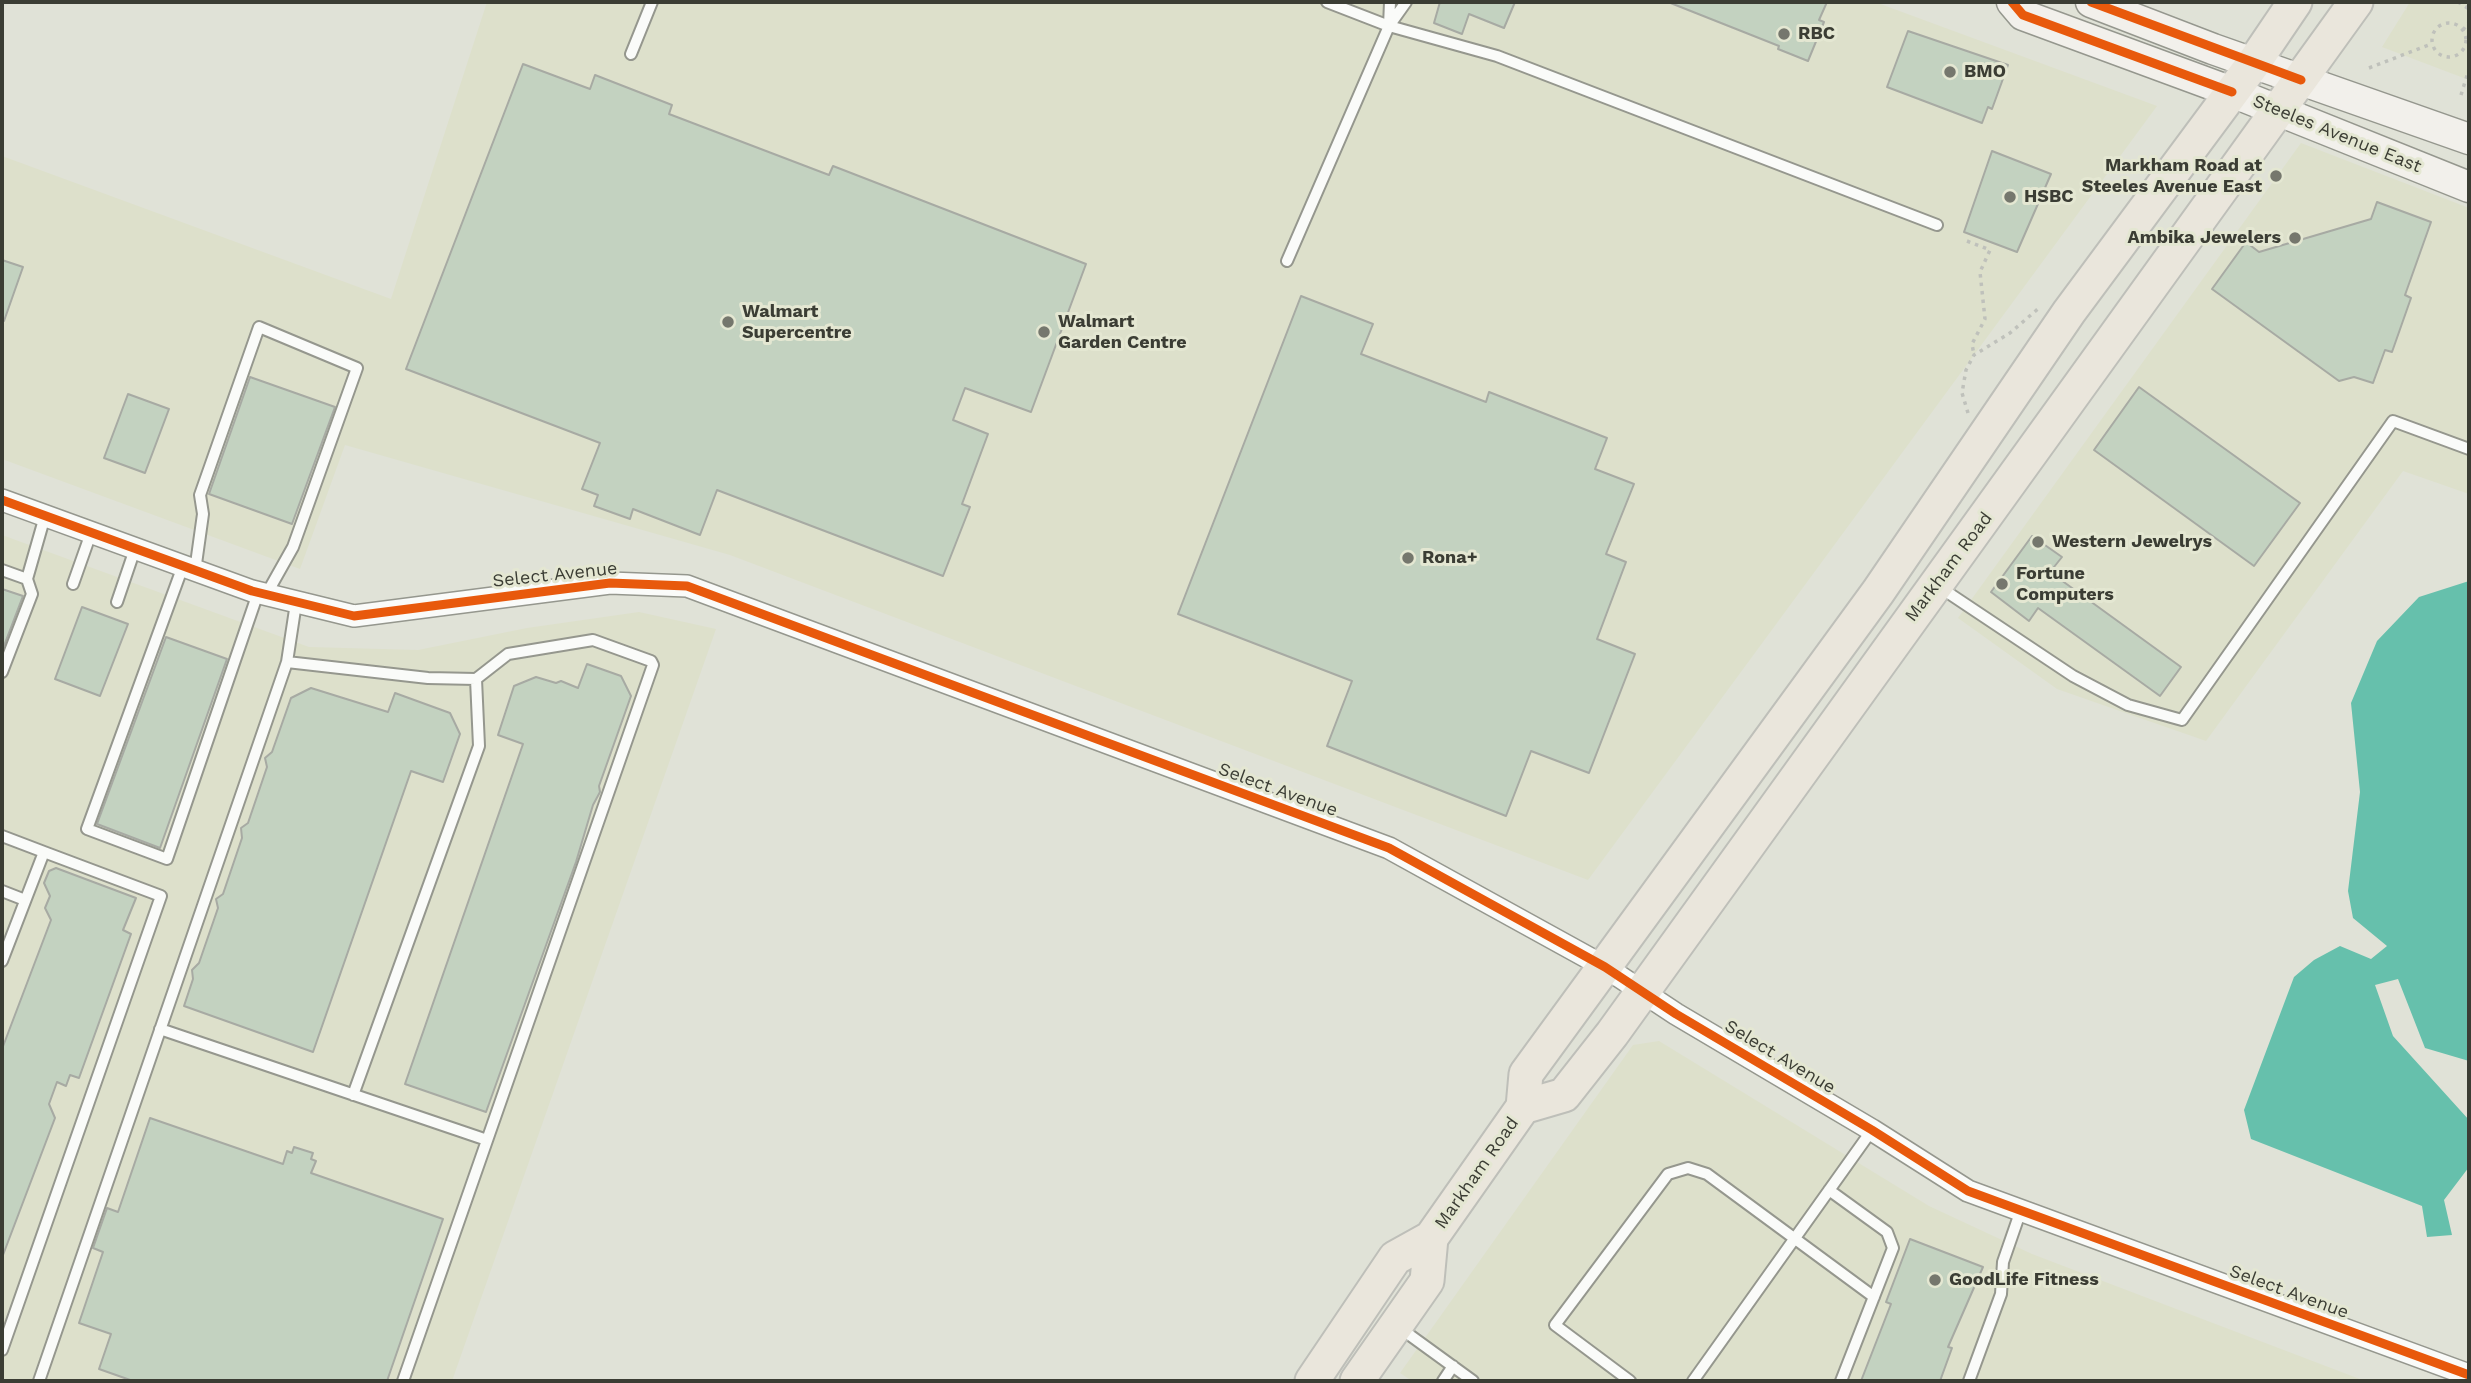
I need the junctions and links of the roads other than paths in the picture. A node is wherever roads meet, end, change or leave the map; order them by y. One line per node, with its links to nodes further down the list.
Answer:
1 (652, 2): 10 (lane)
2 (1327, 2): 9 (lane)
3 (1390, 2): 9 (lane)
4 (1406, 2): 9 (lane)
5 (2012, 2): 13 (main road, Steeles Avenue East)
6 (2091, 2): 11 (main road, Steeles Avenue East)
7 (2295, 2): 11 (main road, Markham Road)
8 (2356, 2): 12 (main road, Markham Road)
9 (1389, 26): 17 (lane); 18 (lane)
10 (631, 54)
11 (2253, 64): 12 (main road, Steeles Avenue East); 13 (main road, Markham Road)
12 (2301, 80): 14 (main road, Markham Road); 15 (main road, Steeles Avenue East)
13 (2232, 92): 14 (main road, Steeles Avenue East); 40 (main road, Markham Road)
14 (2278, 111): 16 (main road, Steeles Avenue East); 28 (main road, Markham Road)
15 (2469, 139)
16 (2469, 187)
17 (1937, 225)
18 (1287, 261)
19 (2469, 449): 28 (lane)
20 (2, 500): 21 (street, Select Avenue)
21 (45, 516): 22 (street, Select Avenue); 26 (lane)
22 (91, 533): 23 (street, Select Avenue); 27 (lane)
23 (135, 549): 24 (street, Select Avenue); 30 (lane)
24 (189, 568): 29 (street, Select Avenue); 29 (lane); 29 (lane)
25 (2, 570): 26 (lane)
26 (27, 579): 33 (lane)
27 (73, 584)
28 (1936, 585): 41 (main road, Markham Road)
29 (262, 594): 31 (street, Select Avenue)
30 (117, 602)
31 (296, 603): 32 (lane); 40 (street, Select Avenue)
32 (287, 662): 34 (lane); 42 (lane)
33 (2, 672)
34 (476, 679): 43 (lane); 46 (lane)
35 (2, 836): 36 (lane)
36 (44, 852): 38 (lane); 53 (lane)
37 (2, 891): 38 (lane)
38 (25, 900): 39 (lane)
39 (2, 961)
40 (1605, 967): 41 (street, Select Avenue); 44 (main road, Markham Road)
41 (1643, 992): 44 (main road, Markham Road); 45 (street, Select Avenue)
42 (160, 1029): 43 (lane); 56 (lane)
43 (353, 1095): 46 (lane)
44 (1523, 1107): 49 (main road, Markham Road)
45 (1872, 1130): 47 (lane); 48 (street, Select Avenue)
46 (487, 1140): 57 (lane)
47 (1829, 1190): 50 (lane); 51 (lane)
48 (2021, 1210): 55 (street, Select Avenue); 65 (lane)
49 (1431, 1238): 52 (main road, Markham Road); 58 (main road, Markham Road)
50 (1795, 1238): 51 (lane); 62 (lane); 63 (lane)
51 (1874, 1297): 64 (lane)
52 (1395, 1324): 54 (lane); 59 (main road, Markham Road)
53 (2, 1350)
54 (1453, 1366): 60 (lane); 61 (lane)
55 (2469, 1375)
56 (39, 1381)
57 (403, 1381)
58 (1312, 1381)
59 (1357, 1381)
60 (1443, 1381)
61 (1473, 1381)
62 (1630, 1381)
63 (1693, 1381)
64 (1841, 1381)
65 (1969, 1381)

